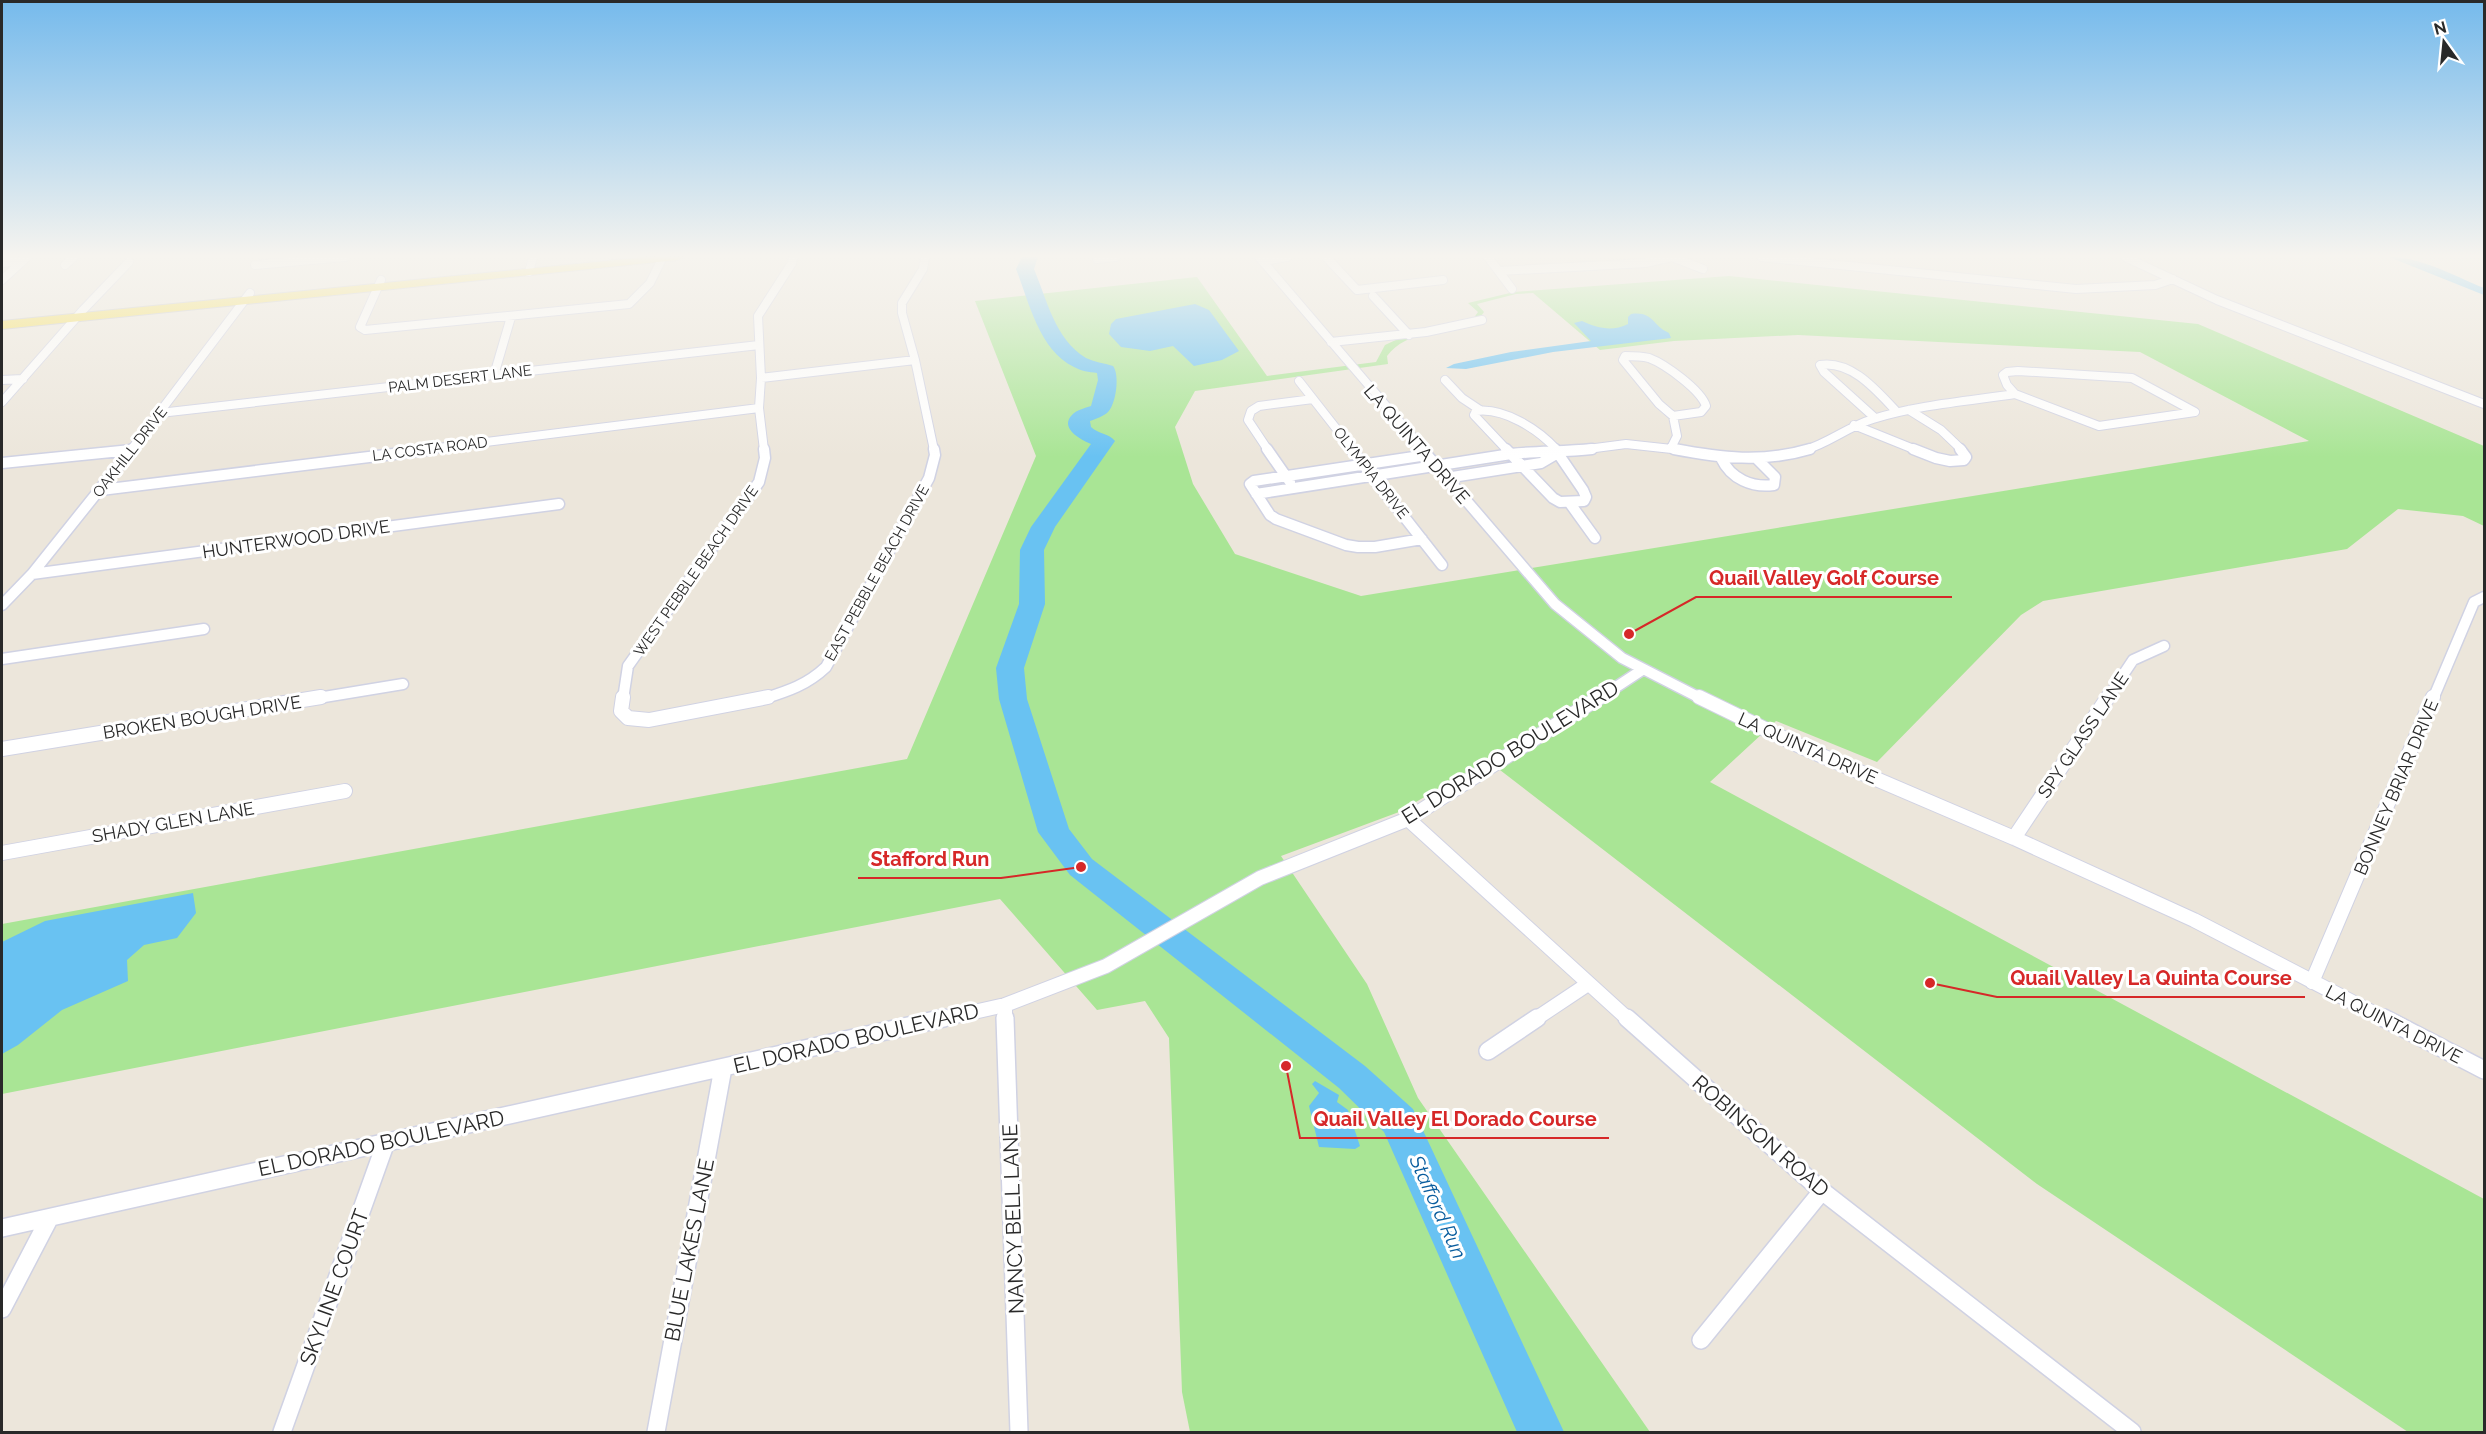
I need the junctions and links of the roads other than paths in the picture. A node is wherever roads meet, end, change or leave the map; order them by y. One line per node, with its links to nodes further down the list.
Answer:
1 (71, 324): 18 (street)
2 (227, 324): 30 (street, OAKHILL DRIVE)
3 (361, 324): 4 (street)
4 (428, 324)
5 (509, 324): 16 (street)
6 (758, 324): 13 (street, WEST PEBBLE BEACH DRIVE)
7 (905, 324): 15 (street, EAST PEBBLE BEACH DRIVE)
8 (1315, 324): 14 (street, LA QUINTA DRIVE)
9 (1399, 324): 12 (street)
10 (1469, 324): 12 (street)
11 (2278, 324): 25 (street)
12 (1409, 334): 14 (street)
13 (759, 345): 16 (street, PALM DESERT LANE); 17 (street, WEST PEBBLE BEACH DRIVE)
14 (1333, 345): 38 (street, LA QUINTA DRIVE)
15 (915, 360): 17 (street); 64 (street, EAST PEBBLE BEACH DRIVE)
16 (494, 375): 30 (street, PALM DESERT LANE)
17 (761, 378): 26 (street, WEST PEBBLE BEACH DRIVE)
18 (23, 379): 19 (street); 24 (street)
19 (2, 380)
20 (1299, 381): 23 (street, OLYMPIA DRIVE)
21 (1445, 381): 27 (street)
22 (2015, 394): 22 (street); 28 (street)
23 (1313, 399): 42 (street, OLYMPIA DRIVE); 45 (street)
24 (2, 402)
25 (2484, 404)
26 (759, 408): 49 (street, LA COSTA ROAD); 64 (street, WEST PEBBLE BEACH DRIVE)
27 (1481, 410): 36 (street); 37 (street)
28 (1909, 410): 29 (street); 33 (street)
29 (1898, 412): 32 (street); 32 (street)
30 (160, 413): 35 (street, OAKHILL DRIVE)
31 (1673, 416): 31 (street); 34 (street)
32 (1875, 418): 33 (street)
33 (1854, 425): 40 (street)
34 (1671, 448): 36 (street); 39 (street)
35 (131, 450): 41 (street); 49 (street, OAKHILL DRIVE)
36 (1558, 453): 37 (street); 44 (street); 51 (street)
37 (1511, 454): 43 (street); 44 (street)
38 (1426, 455): 42 (street); 43 (street, LA QUINTA DRIVE)
39 (1721, 458): 40 (street); 40 (street)
40 (1757, 459)
41 (2, 463)
42 (1364, 465): 45 (street); 46 (street, OLYMPIA DRIVE)
43 (1436, 466): 46 (street); 47 (street, LA QUINTA DRIVE)
44 (1522, 466): 47 (street); 51 (street)
45 (1286, 476): 48 (street); 50 (street)
46 (1373, 476): 48 (street); 54 (street, OLYMPIA DRIVE)
47 (1446, 478): 62 (street, LA QUINTA DRIVE)
48 (1294, 488): 50 (street)
49 (101, 490): 56 (street, OAKHILL DRIVE)
50 (1256, 494): 54 (street)
51 (1569, 502): 53 (street)
52 (559, 504): 56 (street, HUNTERWOOD DRIVE)
53 (1595, 538)
54 (1422, 539): 55 (street, OLYMPIA DRIVE)
55 (1442, 565)
56 (32, 574): 58 (street, OAKHILL DRIVE)
57 (2484, 597): 70 (street, BONNEY BRIAR DRIVE)
58 (2, 605)
59 (204, 629): 61 (street)
60 (2164, 646): 68 (street, SPY GLASS LANE)
61 (2, 659)
62 (1642, 670): 67 (street, EL DORADO BOULEVARD); 68 (street, LA QUINTA DRIVE)
63 (403, 684): 65 (street, BROKEN BOUGH DRIVE)
64 (623, 714)
65 (2, 749)
66 (345, 791): 69 (street, SHADY GLEN LANE)
67 (1407, 819): 71 (street, ROBINSON ROAD); 72 (street, EL DORADO BOULEVARD)
68 (2014, 838): 70 (street, LA QUINTA DRIVE)
69 (2, 853)
70 (2312, 982): 75 (street, LA QUINTA DRIVE)
71 (1588, 984): 73 (street); 77 (street, ROBINSON ROAD)
72 (1005, 1005): 74 (street, EL DORADO BOULEVARD); 84 (street, NANCY BELL LANE)
73 (1488, 1051)
74 (723, 1068): 76 (street, EL DORADO BOULEVARD); 83 (street, BLUE LAKES LANE)
75 (2484, 1070)
76 (386, 1142): 78 (street, EL DORADO BOULEVARD); 82 (street, SKYLINE COURT)
77 (1822, 1191): 81 (street); 85 (street, ROBINSON ROAD)
78 (49, 1219): 79 (street, EL DORADO BOULEVARD); 80 (street)
79 (2, 1228)
80 (2, 1309)
81 (1701, 1340)
82 (282, 1432)
83 (656, 1432)
84 (1019, 1432)
85 (2132, 1432)

